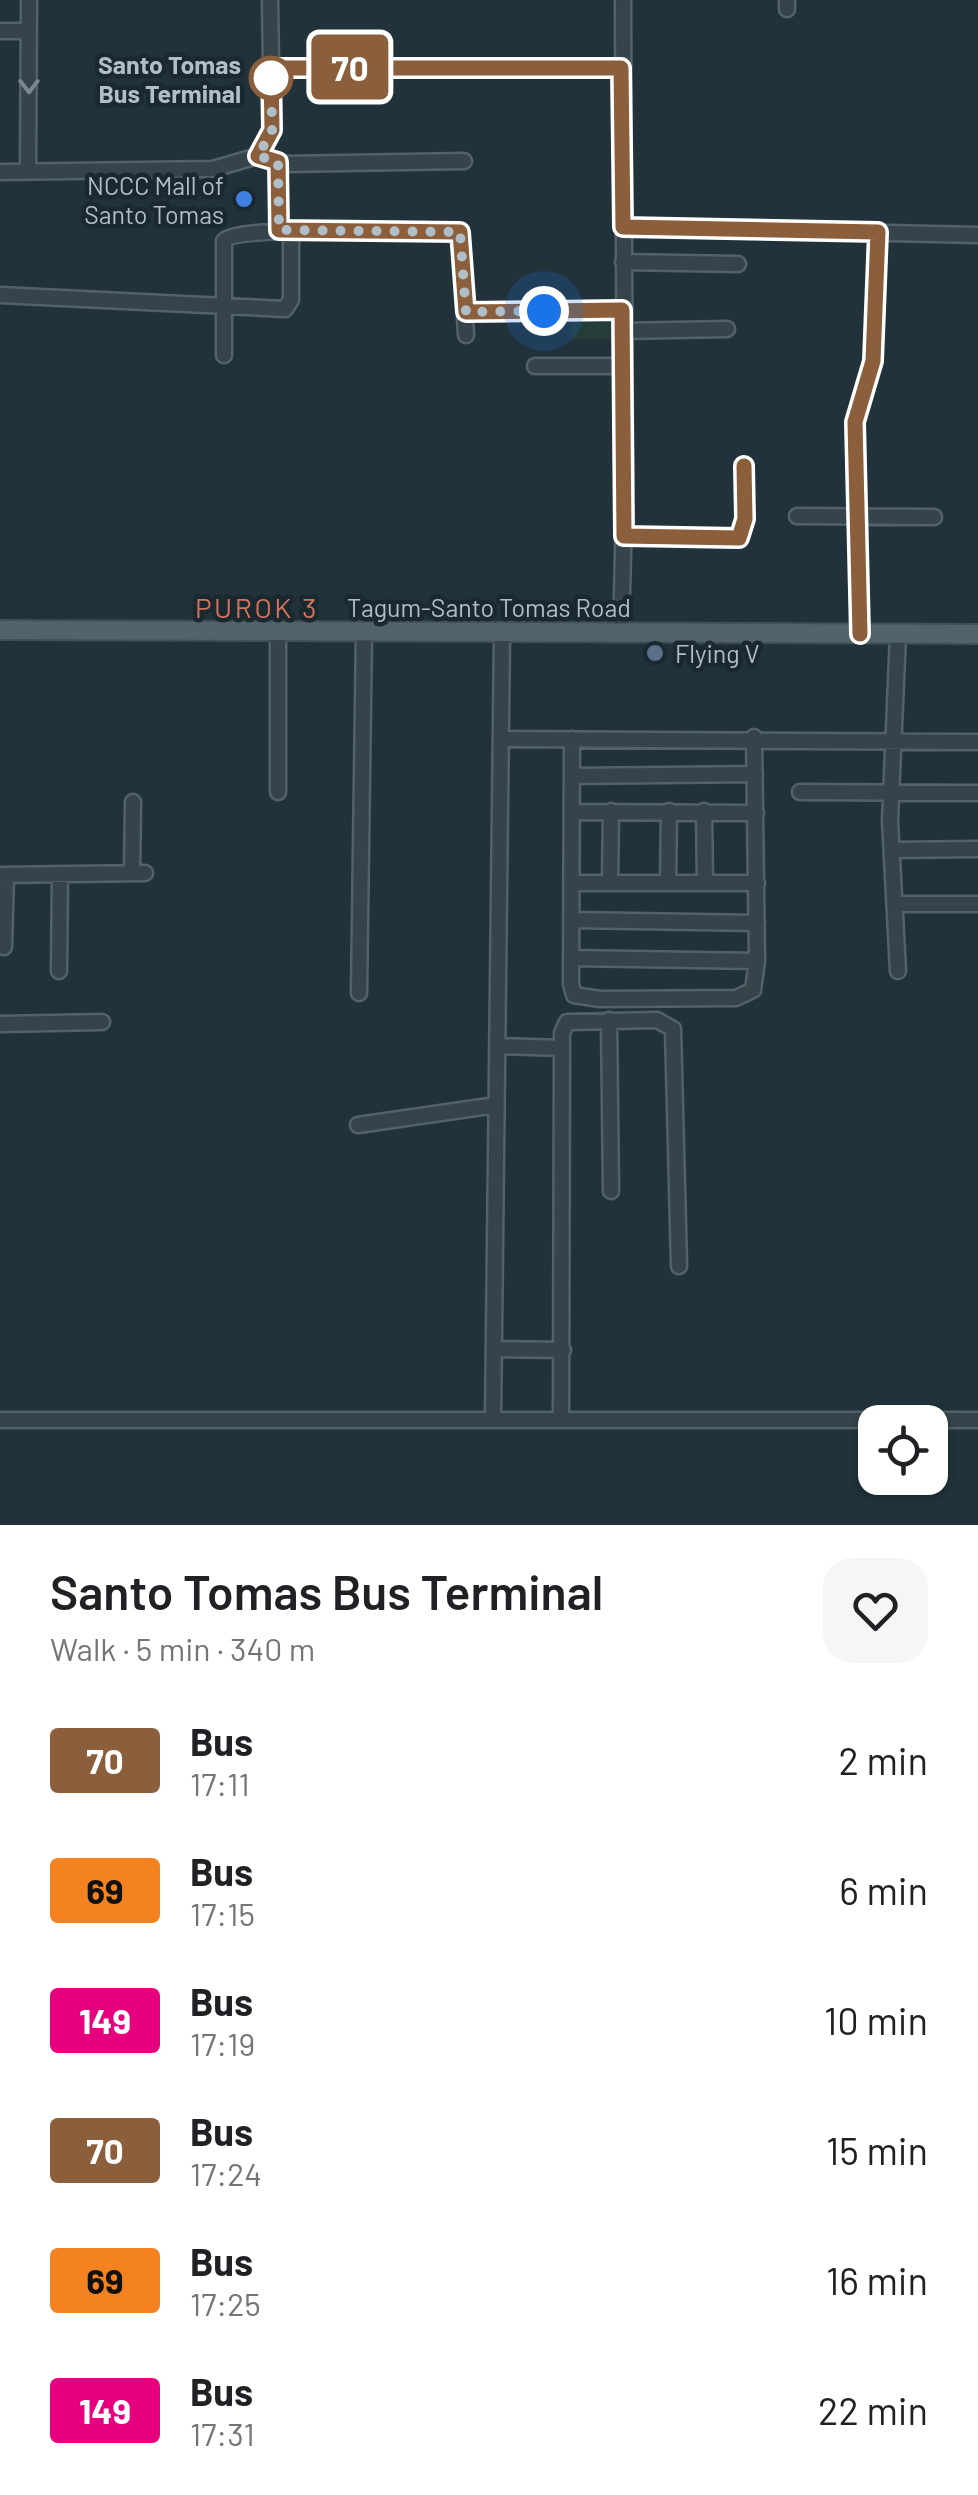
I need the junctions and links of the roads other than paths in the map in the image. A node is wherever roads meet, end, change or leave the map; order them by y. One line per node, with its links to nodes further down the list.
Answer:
1 (29, 0): 5 (street)
2 (270, 0): 6 (street)
3 (623, 0): 7 (street)
4 (0, 31): 5 (street)
5 (29, 31): 12 (street, one-way to 12)
6 (271, 68): 7 (street); 8 (street)
7 (621, 68): 13 (street)
8 (258, 156): 10 (street); 12 (street)
9 (464, 161): 10 (street)
10 (278, 162): 14 (street)
11 (0, 172): 12 (street)
12 (28, 172)
13 (623, 227): 15 (street); 17 (street)
14 (285, 230): 20 (street); 20 (street); 22 (street)
15 (878, 232): 16 (street); 31 (street)
16 (978, 235)
17 (622, 262): 18 (street); 21 (street)
18 (738, 264)
19 (0, 295): 20 (street)
20 (224, 304): 26 (street)
21 (622, 310): 22 (street); 24 (street)
22 (466, 312): 25 (street)
23 (728, 329): 24 (street)
24 (623, 331): 28 (street)
25 (466, 335)
26 (224, 355)
27 (534, 366): 28 (street)
28 (624, 366): 33 (street)
29 (744, 466): 33 (street)
30 (797, 516): 31 (street)
31 (860, 517): 32 (street); 39 (street)
32 (934, 517)
33 (624, 536): 38 (street)
34 (0, 630): 35 (main road, Tagum-Santo Tomas Road)
35 (278, 631): 36 (main road, Tagum-Santo Tomas Road); 49 (street)
36 (364, 632): 37 (main road, Tagum-Santo Tomas Road); 77 (street)
37 (502, 632): 38 (main road, Tagum-Santo Tomas Road); 43 (street)
38 (620, 633): 39 (main road, Tagum-Santo Tomas Road)
39 (860, 634): 40 (main road, Tagum-Santo Tomas Road)
40 (898, 634): 41 (main road, Tagum-Santo Tomas Road); 45 (street)
41 (978, 634)
42 (754, 738): 44 (street); 45 (street); 47 (street)
43 (502, 739): 44 (street); 81 (street)
44 (572, 739): 48 (street)
45 (894, 742): 46 (street); 51 (street)
46 (978, 742)
47 (755, 774): 48 (street); 58 (street)
48 (572, 776): 56 (street)
49 (278, 792)
50 (800, 792): 51 (street)
51 (891, 793): 52 (street); 60 (street)
52 (978, 793)
53 (134, 802): 61 (street)
54 (611, 811): 55 (street); 56 (street); 63 (street)
55 (669, 811): 57 (street); 65 (street)
56 (572, 812): 64 (street)
57 (704, 812): 58 (street); 66 (street)
58 (756, 812): 67 (street)
59 (978, 849): 60 (street)
60 (892, 850): 68 (street)
61 (60, 874): 62 (street); 75 (street)
62 (3, 875): 72 (street)
63 (610, 882): 64 (street); 65 (street)
64 (571, 883): 70 (street)
65 (668, 883): 66 (street)
66 (705, 883): 67 (street)
67 (756, 883): 71 (street)
68 (896, 904): 69 (street); 76 (street)
69 (978, 904)
70 (571, 920): 71 (street); 73 (street)
71 (756, 922): 74 (street)
72 (4, 947)
73 (571, 958): 74 (street); 74 (street)
74 (757, 961)
75 (59, 971)
76 (898, 971)
77 (359, 993)
78 (609, 1020): 82 (street); 85 (street); 86 (street)
79 (102, 1022): 80 (street)
80 (0, 1024)
81 (497, 1046): 82 (street); 83 (street)
82 (562, 1048): 88 (street)
83 (496, 1105): 84 (street); 87 (street)
84 (358, 1125)
85 (610, 1191)
86 (679, 1266)
87 (497, 1349): 88 (street); 90 (street)
88 (563, 1350): 89 (street)
89 (561, 1418): 90 (street); 92 (street)
90 (493, 1419): 91 (street)
91 (0, 1420)
92 (978, 1420)

